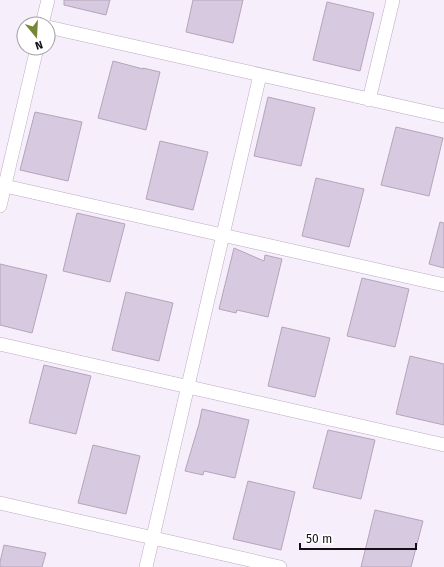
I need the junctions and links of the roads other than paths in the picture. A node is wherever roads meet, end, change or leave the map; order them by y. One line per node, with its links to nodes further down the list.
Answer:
1 (48, 0): 3 (street)
2 (393, 0): 7 (street)
3 (44, 16)
4 (56, 29): 6 (street)
5 (35, 56): 9 (street)
6 (260, 75): 7 (street); 11 (street)
7 (369, 100): 8 (street)
8 (444, 116)
9 (5, 186): 10 (street); 11 (street)
10 (0, 206)
11 (223, 235): 12 (street); 14 (street)
12 (444, 285)
13 (0, 344): 14 (street)
14 (188, 387): 15 (street); 17 (street)
15 (444, 445)
16 (0, 503): 17 (street)
17 (153, 538): 18 (street); 19 (street)
18 (146, 567)
19 (280, 567)

